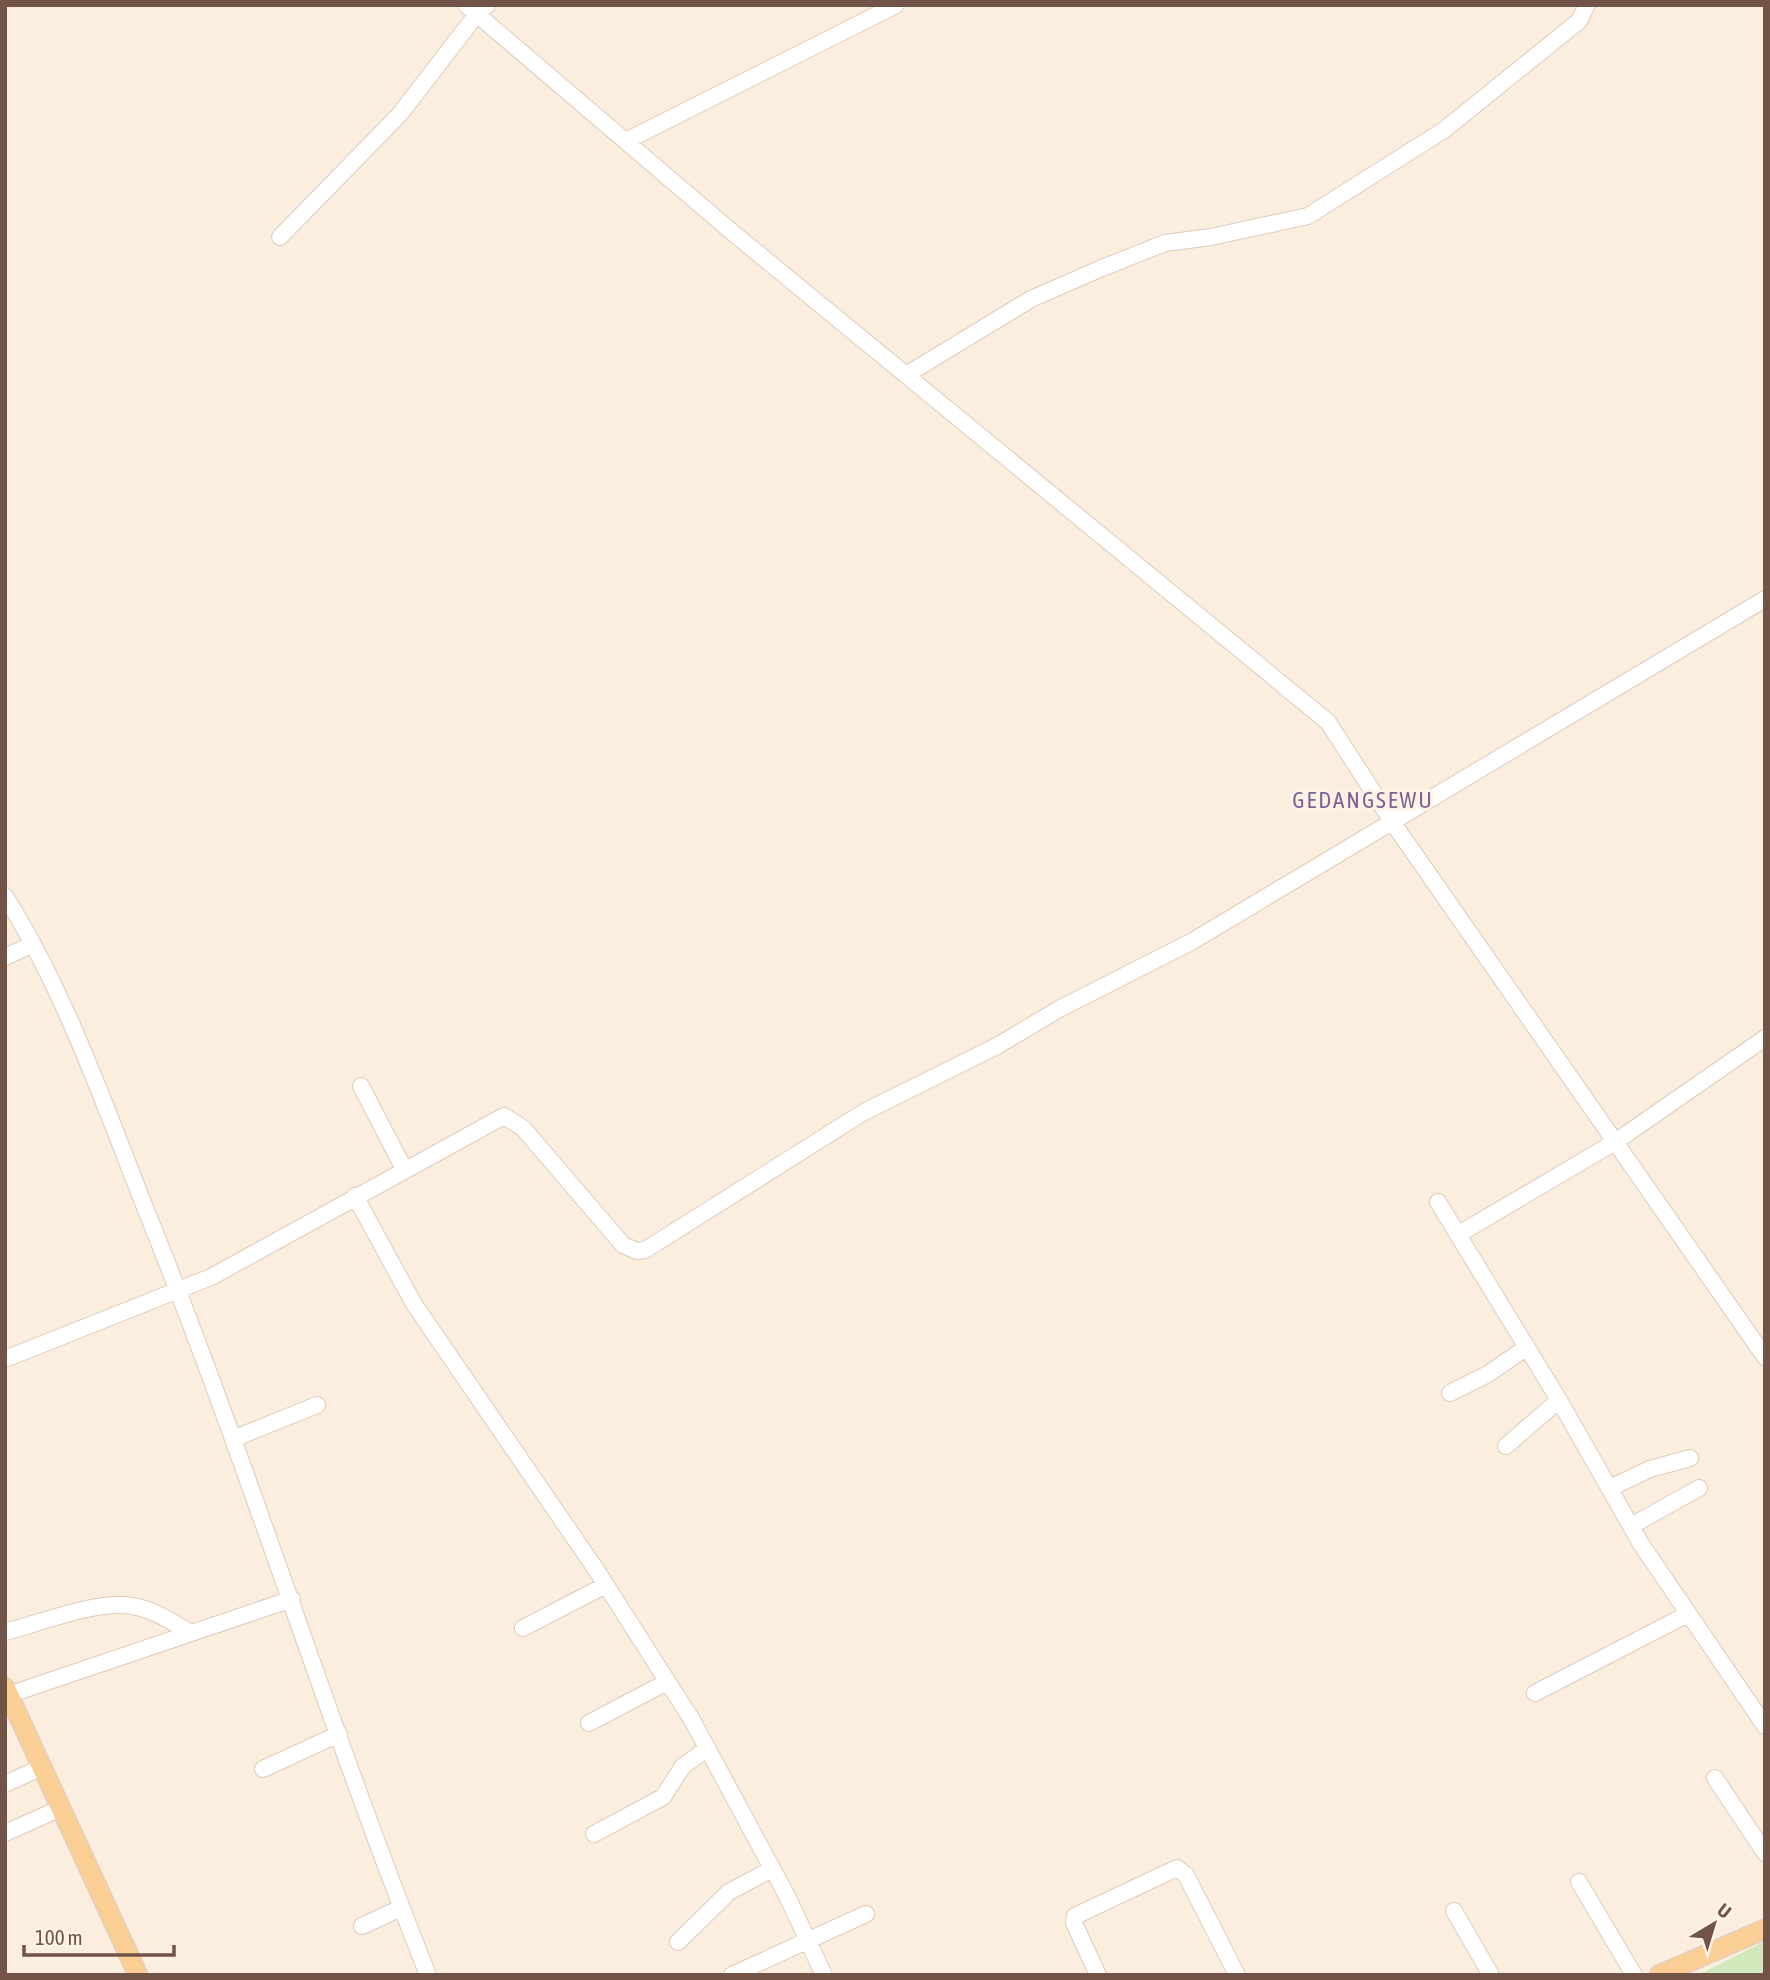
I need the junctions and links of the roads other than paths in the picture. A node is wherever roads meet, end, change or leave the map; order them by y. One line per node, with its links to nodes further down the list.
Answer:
1 (896, 5): 4 (street)
2 (1587, 5): 6 (street)
3 (477, 8): 4 (street); 5 (street)
4 (626, 141): 6 (street)
5 (280, 237)
6 (906, 375): 8 (street)
7 (1765, 599): 8 (street)
8 (1393, 823): 14 (street); 15 (street)
9 (5, 896): 10 (street)
10 (33, 944): 11 (street); 19 (street)
11 (5, 957)
12 (1765, 1038): 14 (street)
13 (362, 1086): 15 (street)
14 (1615, 1142): 18 (street); 21 (street)
15 (404, 1168): 16 (street)
16 (355, 1196): 19 (street); 32 (street)
17 (1438, 1202): 18 (street)
18 (1459, 1234): 20 (street)
19 (179, 1291): 22 (street); 26 (street)
20 (1527, 1347): 23 (street); 24 (street)
21 (1765, 1357)
22 (5, 1359)
23 (1450, 1393)
24 (1559, 1400): 27 (street); 29 (street)
25 (317, 1405): 26 (street)
26 (235, 1438): 33 (street)
27 (1506, 1446)
28 (1690, 1458): 29 (street)
29 (1610, 1488): 31 (street)
30 (1699, 1488): 31 (street)
31 (1631, 1526): 34 (street)
32 (606, 1585): 35 (street); 38 (street)
33 (292, 1599): 37 (street); 43 (street)
34 (1688, 1614): 40 (street); 42 (street)
35 (523, 1628)
36 (5, 1632): 37 (street)
37 (191, 1633): 39 (street)
38 (667, 1682): 41 (street); 44 (street)
39 (7, 1691): 45 (main road)
40 (1535, 1693)
41 (589, 1723)
42 (1765, 1726)
43 (339, 1734): 46 (street); 55 (street)
44 (707, 1749): 51 (street); 53 (street)
45 (40, 1768): 48 (street); 49 (main road)
46 (263, 1769)
47 (1715, 1778): 52 (street)
48 (5, 1784)
49 (59, 1809): 50 (street); 62 (main road)
50 (5, 1833)
51 (594, 1834)
52 (1765, 1853)
53 (772, 1869): 60 (street); 61 (street)
54 (1579, 1882): 69 (street)
55 (401, 1908): 58 (street); 63 (street)
56 (1454, 1910): 68 (street)
57 (866, 1914): 60 (street)
58 (362, 1926)
59 (1765, 1929): 70 (main road)
60 (807, 1940): 64 (street); 65 (street)
61 (678, 1942)
62 (138, 1975)
63 (428, 1975)
64 (732, 1975)
65 (824, 1975)
66 (1098, 1975): 67 (street)
67 (1237, 1975)
68 (1491, 1975)
69 (1634, 1975)
70 (1659, 1975)

